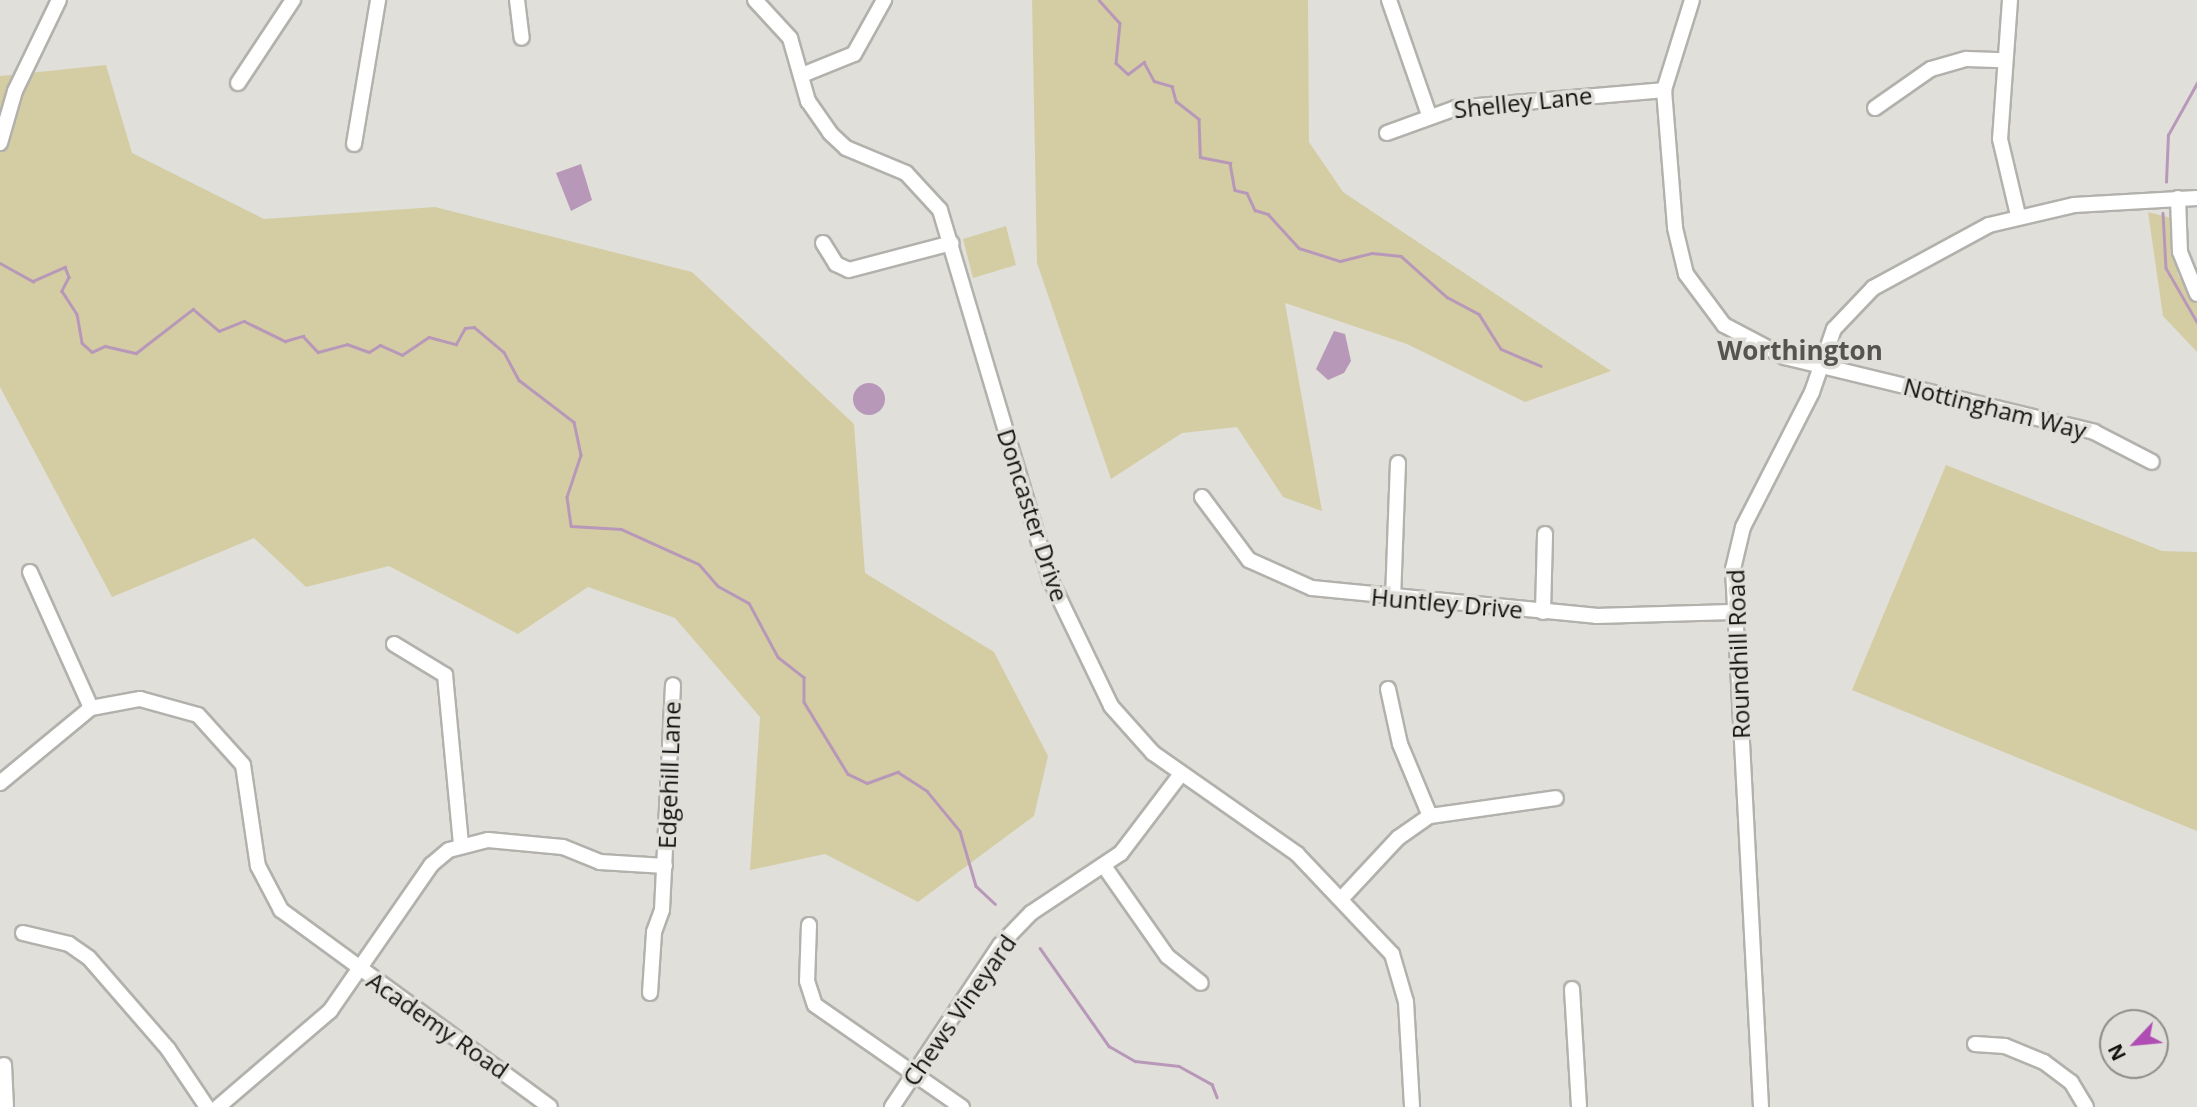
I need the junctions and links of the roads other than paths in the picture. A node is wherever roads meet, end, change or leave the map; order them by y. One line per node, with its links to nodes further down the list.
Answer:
1 (59, 0): 18 (street)
2 (293, 0): 13 (street)
3 (379, 0): 19 (street)
4 (517, 0): 10 (street)
5 (755, 0): 12 (street, Doncaster Drive)
6 (884, 0): 12 (street)
7 (1389, 0): 16 (street)
8 (1692, 0): 14 (street, Nottingham Way)
9 (2010, 0): 11 (street)
10 (522, 38)
11 (2003, 60): 15 (street); 22 (street)
12 (802, 75): 24 (street, Doncaster Drive)
13 (238, 83)
14 (1664, 90): 16 (street, Shelley Lane); 26 (street, Nottingham Way)
15 (1875, 108)
16 (1429, 115): 17 (street, Shelley Lane)
17 (1387, 133)
18 (0, 143)
19 (354, 144)
20 (2178, 198): 21 (street, Roundhill Road); 22 (street, Roundhill Road); 25 (street)
21 (2197, 198)
22 (2018, 215): 26 (street, Roundhill Road)
23 (823, 243): 24 (street)
24 (952, 243): 39 (street, Doncaster Drive)
25 (2197, 294)
26 (1821, 368): 27 (street, Nottingham Way); 34 (street, Roundhill Road)
27 (2152, 462)
28 (1398, 463): 32 (street)
29 (1202, 497): 32 (street, Huntley Drive)
30 (1545, 534): 33 (street)
31 (30, 572): 38 (street)
32 (1393, 599): 33 (street, Huntley Drive)
33 (1543, 612): 34 (street, Huntley Drive)
34 (1732, 612): 64 (street, Roundhill Road)
35 (394, 644): 43 (street)
36 (673, 685): 44 (street, Edgehill Lane)
37 (1388, 689): 42 (street)
38 (91, 708): 40 (street); 49 (street, Academy Road)
39 (1181, 774): 45 (street, Chews Vineyard); 46 (street, Doncaster Drive)
40 (0, 783)
41 (1556, 798): 42 (street)
42 (1430, 816): 46 (street)
43 (461, 844): 44 (street); 49 (street)
44 (665, 866): 52 (street, Edgehill Lane)
45 (1104, 866): 50 (street); 55 (street, Chews Vineyard)
46 (1343, 897): 62 (street, Doncaster Drive)
47 (809, 925): 55 (street)
48 (23, 933): 57 (street)
49 (358, 969): 58 (street); 59 (street, Academy Road)
50 (1201, 983)
51 (1572, 989): 63 (street)
52 (650, 993)
53 (1975, 1044): 65 (street)
54 (4, 1065): 56 (street)
55 (914, 1074): 60 (street, Chews Vineyard); 61 (street)
56 (6, 1107)
57 (207, 1107)
58 (218, 1107)
59 (550, 1107)
60 (892, 1107)
61 (962, 1107)
62 (1412, 1107)
63 (1579, 1107)
64 (1761, 1107)
65 (2086, 1107)

